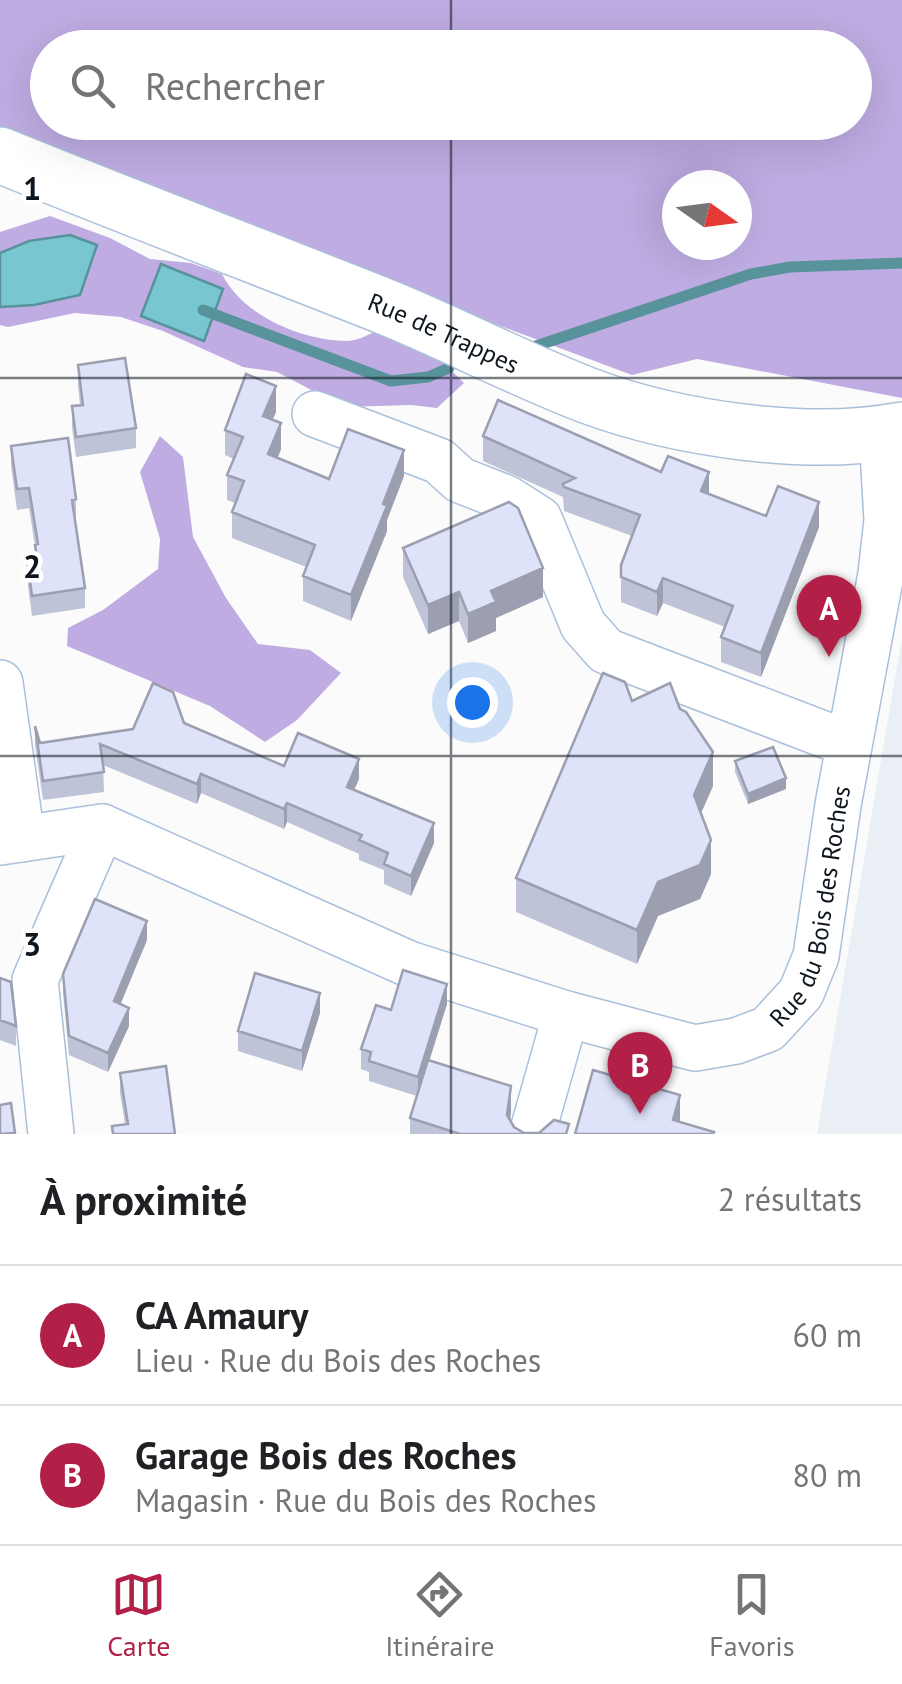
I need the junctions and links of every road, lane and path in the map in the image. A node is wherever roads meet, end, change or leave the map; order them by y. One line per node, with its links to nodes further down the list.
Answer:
1 (0, 155): 3 (street, Rue de Trappes)
2 (315, 414): 5 (street)
3 (892, 432): 5 (street, Rue du Bois des Roches)
4 (0, 683): 7 (street)
5 (849, 744): 9 (street, Rue du Bois des Roches)
6 (102, 827): 7 (street); 8 (street); 9 (street, Rue du Bois des Roches)
7 (11, 840)
8 (17, 970): 10 (street)
9 (566, 1014): 11 (street)
10 (51, 1134)
11 (532, 1134)

